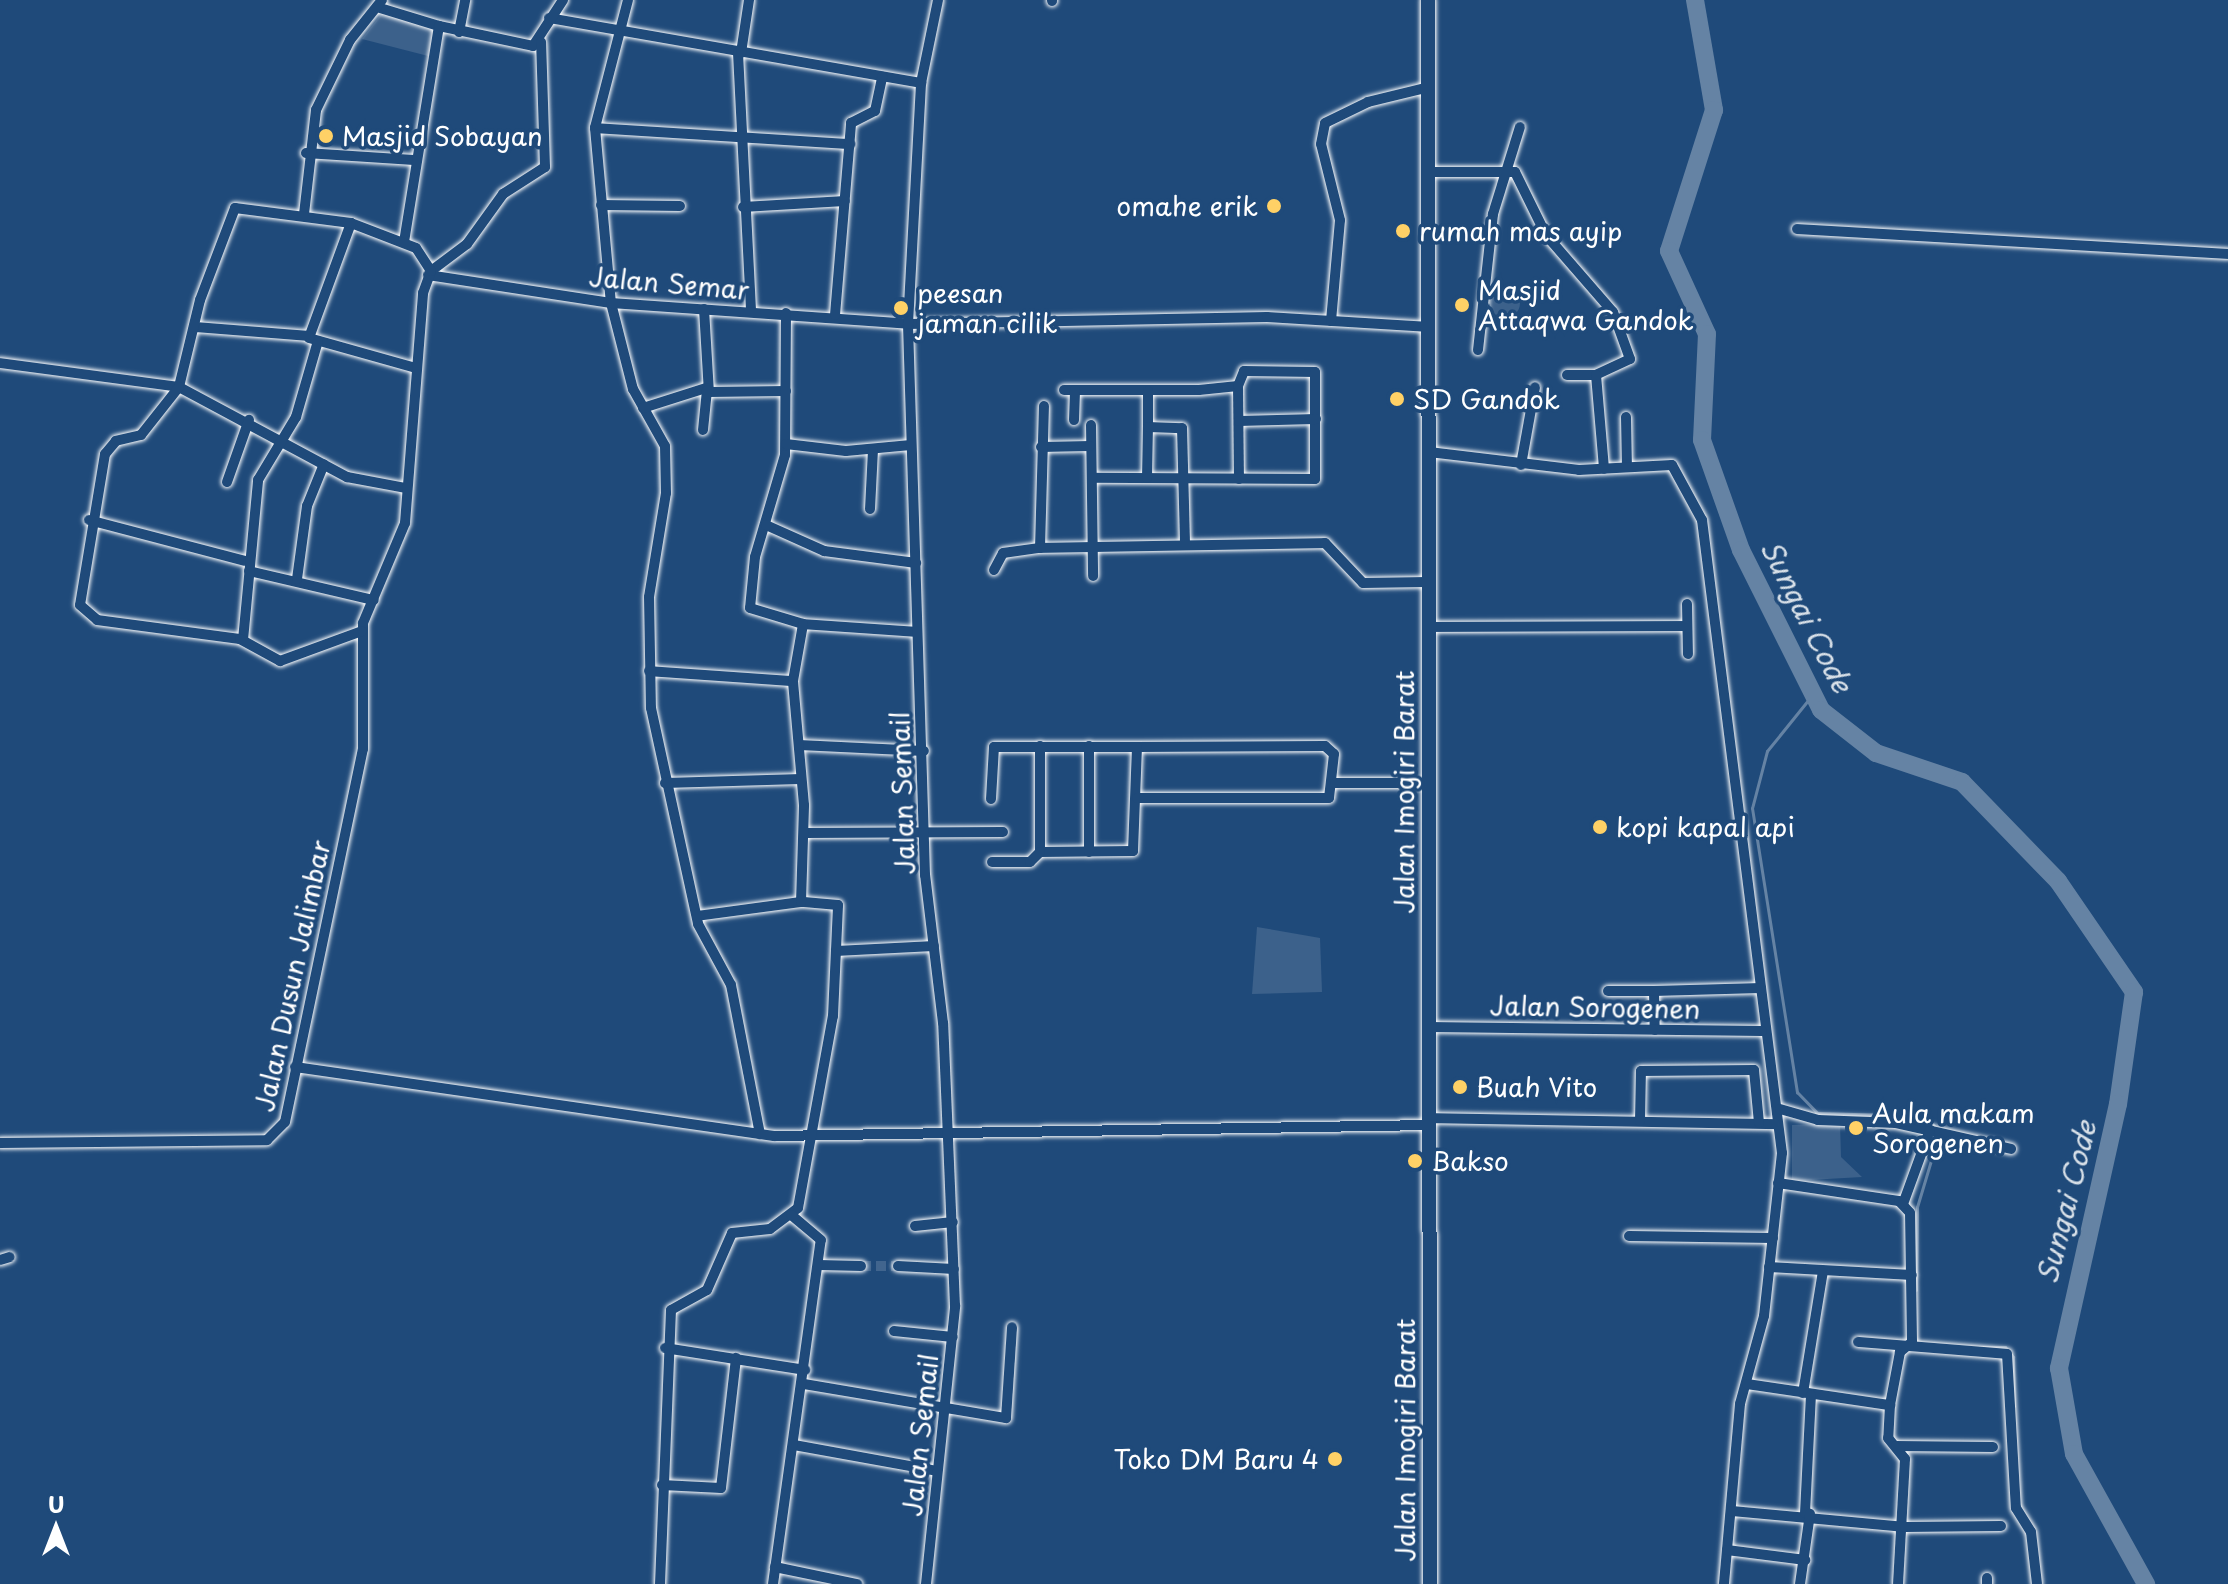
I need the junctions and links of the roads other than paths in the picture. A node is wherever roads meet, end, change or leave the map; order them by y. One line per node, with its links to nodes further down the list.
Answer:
1 (465, 0): 10 (street)
2 (563, 0): 8 (street)
3 (628, 0): 11 (street)
4 (749, 0): 13 (street)
5 (938, 0): 15 (street, Jalan Semail)
6 (1428, 0): 16 (main road, Jalan Imogiri Barat)
7 (381, 4): 9 (street); 21 (street)
8 (549, 18): 11 (street); 12 (street)
9 (439, 26): 10 (street); 22 (street)
10 (459, 32): 12 (street)
11 (620, 35): 13 (street); 18 (street)
12 (541, 42): 34 (street)
13 (739, 53): 14 (street); 19 (street)
14 (882, 77): 15 (street); 20 (street)
15 (921, 83): 41 (street, Jalan Semail)
16 (1429, 87): 24 (main road, Jalan Imogiri Barat); 40 (street)
17 (1520, 127): 23 (street)
18 (595, 128): 19 (street); 26 (street)
19 (737, 134): 20 (street); 28 (street)
20 (850, 144): 25 (street)
21 (306, 153): 22 (street); 29 (street)
22 (414, 160): 32 (street)
23 (1505, 168): 24 (street); 45 (street); 49 (street)
24 (1431, 172): 43 (main road, Jalan Imogiri Barat)
25 (845, 201): 28 (street); 39 (street)
26 (601, 205): 27 (street); 35 (street)
27 (680, 206)
28 (743, 207): 37 (street)
29 (304, 214): 30 (street); 42 (street)
30 (351, 223): 32 (street); 44 (street)
31 (1797, 229): 33 (street)
32 (404, 242): 34 (street)
33 (2228, 254)
34 (430, 273): 35 (street, Jalan Semar); 47 (street, Jalan Dusun Jalimbar)
35 (611, 303): 36 (street, Jalan Semar); 57 (street)
36 (704, 309): 37 (street, Jalan Semar); 53 (street)
37 (751, 312): 38 (street, Jalan Semar)
38 (786, 313): 39 (street, Jalan Semar); 54 (street)
39 (835, 315): 41 (street, Jalan Semar)
40 (1331, 321): 41 (street, Jalan Semar); 43 (street, Jalan Semar)
41 (908, 324): 68 (street, Jalan Semail)
42 (194, 327): 44 (street); 51 (street)
43 (1430, 327): 72 (main road, Jalan Imogiri Barat)
44 (313, 339): 47 (street); 66 (street)
45 (1478, 350)
46 (0, 363): 51 (street)
47 (416, 368): 82 (street, Jalan Dusun Jalimbar)
48 (1567, 375): 49 (street)
49 (1596, 375): 76 (street)
50 (1238, 386): 55 (street); 59 (street); 62 (street)
51 (179, 387): 60 (street); 84 (street)
52 (1535, 387): 74 (street)
53 (707, 389): 54 (street); 57 (street); 65 (street)
54 (786, 391): 67 (street)
55 (1148, 391): 61 (street); 64 (street)
56 (1044, 406): 70 (street)
57 (643, 408): 104 (street)
58 (1626, 417): 75 (street)
59 (1316, 419): 62 (street); 80 (street)
60 (249, 420): 66 (street); 81 (street)
61 (1074, 420)
62 (1239, 421): 80 (street)
63 (1091, 425): 69 (street)
64 (1148, 427): 78 (street); 79 (street)
65 (703, 430)
66 (283, 439): 73 (street); 90 (street)
67 (786, 444): 71 (street); 85 (street)
68 (911, 445): 71 (street); 89 (street, Jalan Semail)
69 (1090, 446): 70 (street); 77 (street)
70 (1041, 447): 88 (street)
71 (873, 450): 83 (street)
72 (1429, 452): 74 (street); 94 (main road, Jalan Imogiri Barat)
73 (324, 464): 82 (street); 93 (street)
74 (1521, 465): 76 (street)
75 (1627, 467): 76 (street); 127 (street)
76 (1604, 469)
77 (1092, 478): 78 (street); 87 (street)
78 (1147, 478): 79 (street)
79 (1185, 479): 80 (street); 86 (street)
80 (1239, 479)
81 (227, 482)
82 (405, 488): 95 (street, Jalan Dusun Jalimbar)
83 (870, 509)
84 (89, 520): 90 (street); 102 (street)
85 (766, 525): 89 (street); 97 (street)
86 (1185, 545): 87 (street); 94 (street)
87 (1092, 546): 88 (street); 92 (street)
88 (1040, 548): 91 (street)
89 (916, 563): 101 (street, Jalan Semail)
90 (247, 566): 93 (street); 102 (street)
91 (994, 570)
92 (1093, 576)
93 (297, 579): 95 (street)
94 (1427, 582): 99 (main road, Jalan Imogiri Barat)
95 (374, 600): 100 (street, Jalan Dusun Jalimbar)
96 (1687, 604): 98 (street)
97 (803, 624): 101 (street); 105 (street)
98 (1687, 626): 99 (street); 103 (street)
99 (1427, 627): 114 (main road, Jalan Imogiri Barat)
100 (362, 631): 102 (street); 133 (street, Jalan Dusun Jalimbar)
101 (917, 632): 110 (street, Jalan Semail)
102 (243, 640)
103 (1688, 654)
104 (649, 671): 105 (street); 112 (street)
105 (793, 681): 106 (street)
106 (799, 745): 110 (street); 111 (street)
107 (1040, 746): 108 (street); 116 (street); 120 (street)
108 (1089, 746): 109 (street); 121 (street)
109 (1137, 747): 113 (street); 115 (street)
110 (924, 751): 119 (street, Jalan Semail)
111 (801, 779): 112 (street); 118 (street)
112 (665, 783): 124 (street)
113 (1335, 783): 114 (street); 115 (street)
114 (1428, 783): 130 (main road, Jalan Imogiri Barat)
115 (1137, 798): 121 (street)
116 (991, 799)
117 (1003, 832): 119 (street)
118 (804, 833): 119 (street); 123 (street)
119 (924, 833): 125 (street, Jalan Semail)
120 (1040, 852): 121 (street); 122 (street)
121 (1089, 852)
122 (992, 862)
123 (801, 902): 124 (street); 126 (street)
124 (697, 916): 140 (street)
125 (934, 946): 126 (street); 141 (street, Jalan Semail)
126 (836, 951): 142 (street)
127 (1761, 988): 129 (street); 132 (street)
128 (1608, 991): 129 (street)
129 (1654, 991): 131 (street)
130 (1428, 1027): 131 (street, Jalan Sorogenen); 136 (main road, Jalan Imogiri Barat)
131 (1655, 1030): 132 (street, Jalan Sorogenen)
132 (1762, 1031): 134 (street)
133 (295, 1067): 140 (street); 143 (street, Jalan Dusun Jalimbar)
134 (1780, 1109): 139 (street); 145 (street)
135 (1640, 1121): 136 (street); 137 (street); 137 (street)
136 (1428, 1122): 141 (street); 188 (main road, Jalan Imogiri Barat)
137 (1759, 1123): 138 (street)
138 (1775, 1124)
139 (1934, 1131): 144 (street); 146 (street)
140 (760, 1134): 142 (street)
141 (948, 1136): 142 (street); 148 (street, Jalan Semail)
142 (814, 1138): 147 (street)
143 (0, 1143)
144 (2011, 1149)
145 (1778, 1183): 146 (street); 151 (street)
146 (1903, 1204): 158 (street)
147 (791, 1215): 152 (street); 163 (street)
148 (953, 1222): 149 (street); 156 (street, Jalan Semail)
149 (915, 1226)
150 (1629, 1236): 151 (street)
151 (1773, 1238): 155 (street)
152 (819, 1265): 153 (street); 166 (street)
153 (861, 1266)
154 (898, 1266): 156 (street)
155 (1769, 1267): 157 (street); 168 (street)
156 (954, 1269): 161 (street, Jalan Semail)
157 (1823, 1271): 158 (street); 169 (street)
158 (1912, 1275): 164 (street)
159 (1012, 1327): 171 (street)
160 (894, 1331): 161 (street)
161 (953, 1337): 171 (street, Jalan Semail)
162 (1858, 1342): 164 (street)
163 (665, 1348): 165 (street); 176 (street)
164 (1905, 1349): 170 (street); 192 (street)
165 (736, 1358): 166 (street); 176 (street)
166 (805, 1370): 167 (street)
167 (804, 1384): 171 (street); 172 (street)
168 (1747, 1384): 169 (street); 177 (street)
169 (1807, 1394): 170 (street); 178 (street)
170 (1890, 1405): 173 (street)
171 (944, 1411): 175 (street, Jalan Semail)
172 (794, 1445): 175 (street); 183 (street)
173 (1896, 1446): 174 (street); 180 (street)
174 (1993, 1447)
175 (937, 1471): 187 (street, Jalan Semail)
176 (662, 1485): 184 (street)
177 (1732, 1511): 178 (street); 181 (street)
178 (1808, 1514): 180 (street); 182 (street)
179 (2001, 1526): 180 (street)
180 (1905, 1527): 191 (street)
181 (1727, 1550): 182 (street); 189 (street)
182 (1805, 1560): 190 (street)
183 (775, 1567): 185 (street); 186 (street)
184 (660, 1584)
185 (773, 1584)
186 (857, 1584)
187 (926, 1584)
188 (1430, 1584)
189 (1724, 1584)
190 (1800, 1584)
191 (1898, 1584)
192 (2037, 1584)

